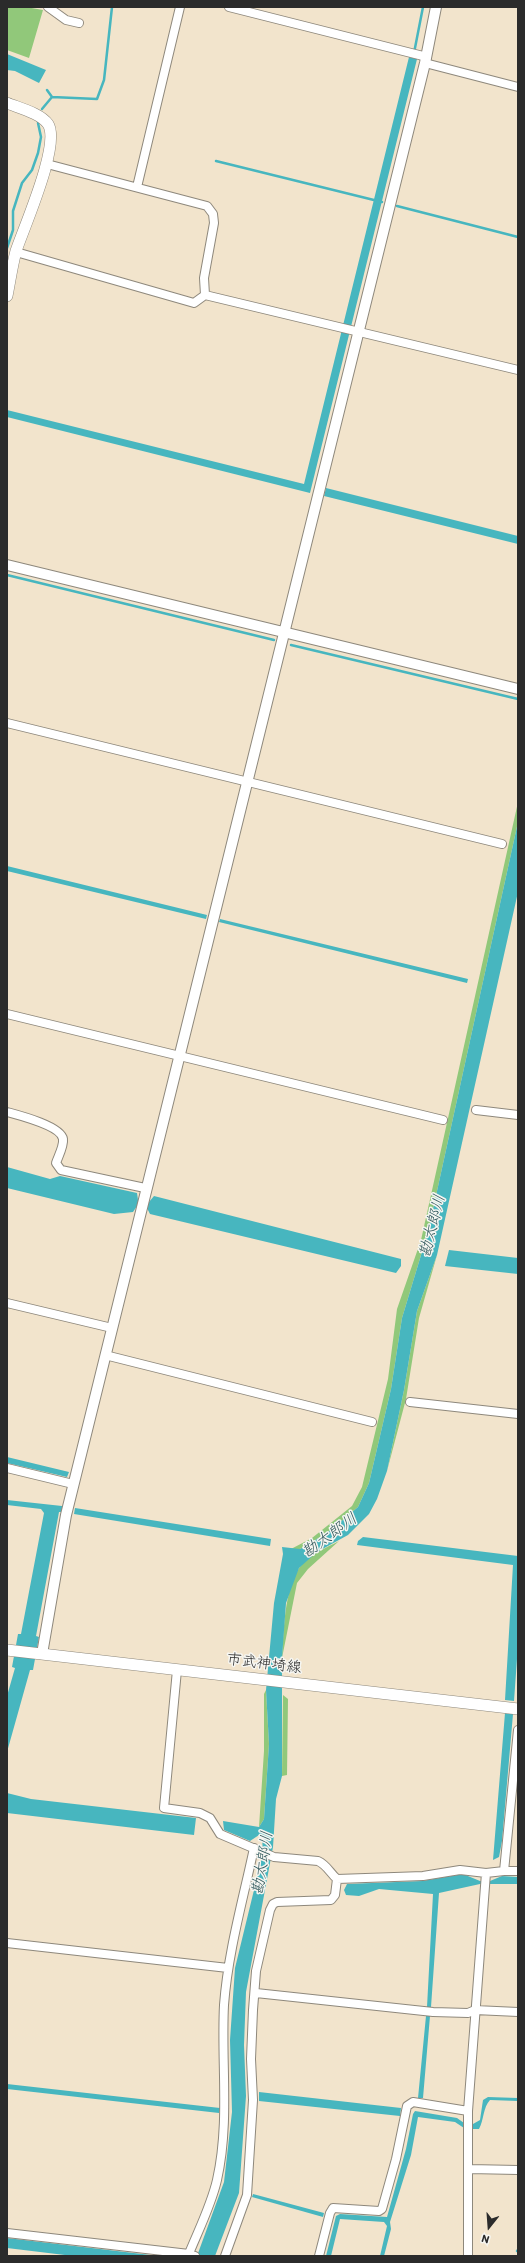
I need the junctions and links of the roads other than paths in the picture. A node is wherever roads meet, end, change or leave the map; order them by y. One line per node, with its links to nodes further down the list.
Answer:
1 (48, 7): 5 (street)
2 (180, 7): 10 (street)
3 (229, 7): 6 (street)
4 (436, 7): 6 (street)
5 (79, 23)
6 (425, 59): 7 (street); 15 (street)
7 (518, 87)
8 (7, 104): 9 (main road)
9 (46, 164): 10 (street); 11 (main road)
10 (137, 187): 13 (street)
11 (16, 252): 12 (main road); 13 (street)
12 (10, 266): 14 (main road)
13 (205, 295): 15 (street)
14 (7, 296)
15 (356, 332): 16 (street); 18 (street)
16 (518, 370)
17 (7, 565): 18 (street)
18 (283, 634): 19 (street); 21 (street)
19 (518, 689)
20 (7, 723): 21 (street)
21 (248, 782): 22 (street); 24 (street)
22 (502, 844)
23 (7, 1014): 24 (street)
24 (180, 1056): 28 (street); 29 (street)
25 (476, 1110): 27 (street)
26 (7, 1112): 29 (street)
27 (518, 1115)
28 (443, 1120)
29 (146, 1188): 31 (street)
30 (7, 1302): 31 (street)
31 (112, 1328): 32 (street)
32 (105, 1355): 35 (street); 37 (street)
33 (410, 1402): 34 (street)
34 (518, 1414)
35 (372, 1422)
36 (7, 1468): 37 (street)
37 (73, 1484): 39 (street)
38 (10, 1650): 39 (main road, 市武神埼線)
39 (40, 1654): 40 (main road, 市武神埼線)
40 (177, 1670): 41 (main road, 市武神埼線); 43 (street)
41 (518, 1709)
42 (518, 1730): 44 (street)
43 (257, 1849): 46 (street); 49 (street)
44 (504, 1871): 45 (street); 47 (street)
45 (518, 1871)
46 (337, 1879): 47 (street); 50 (street)
47 (485, 1880): 51 (street)
48 (7, 1943): 49 (street)
49 (228, 1968): 57 (street)
50 (256, 1993): 51 (street); 58 (street)
51 (476, 2010): 52 (street); 53 (street)
52 (518, 2012)
53 (468, 2111): 54 (street); 59 (street)
54 (469, 2169): 55 (street); 60 (street)
55 (518, 2170)
56 (7, 2233): 57 (street)
57 (191, 2255)
58 (225, 2256)
59 (319, 2256)
60 (468, 2256)

